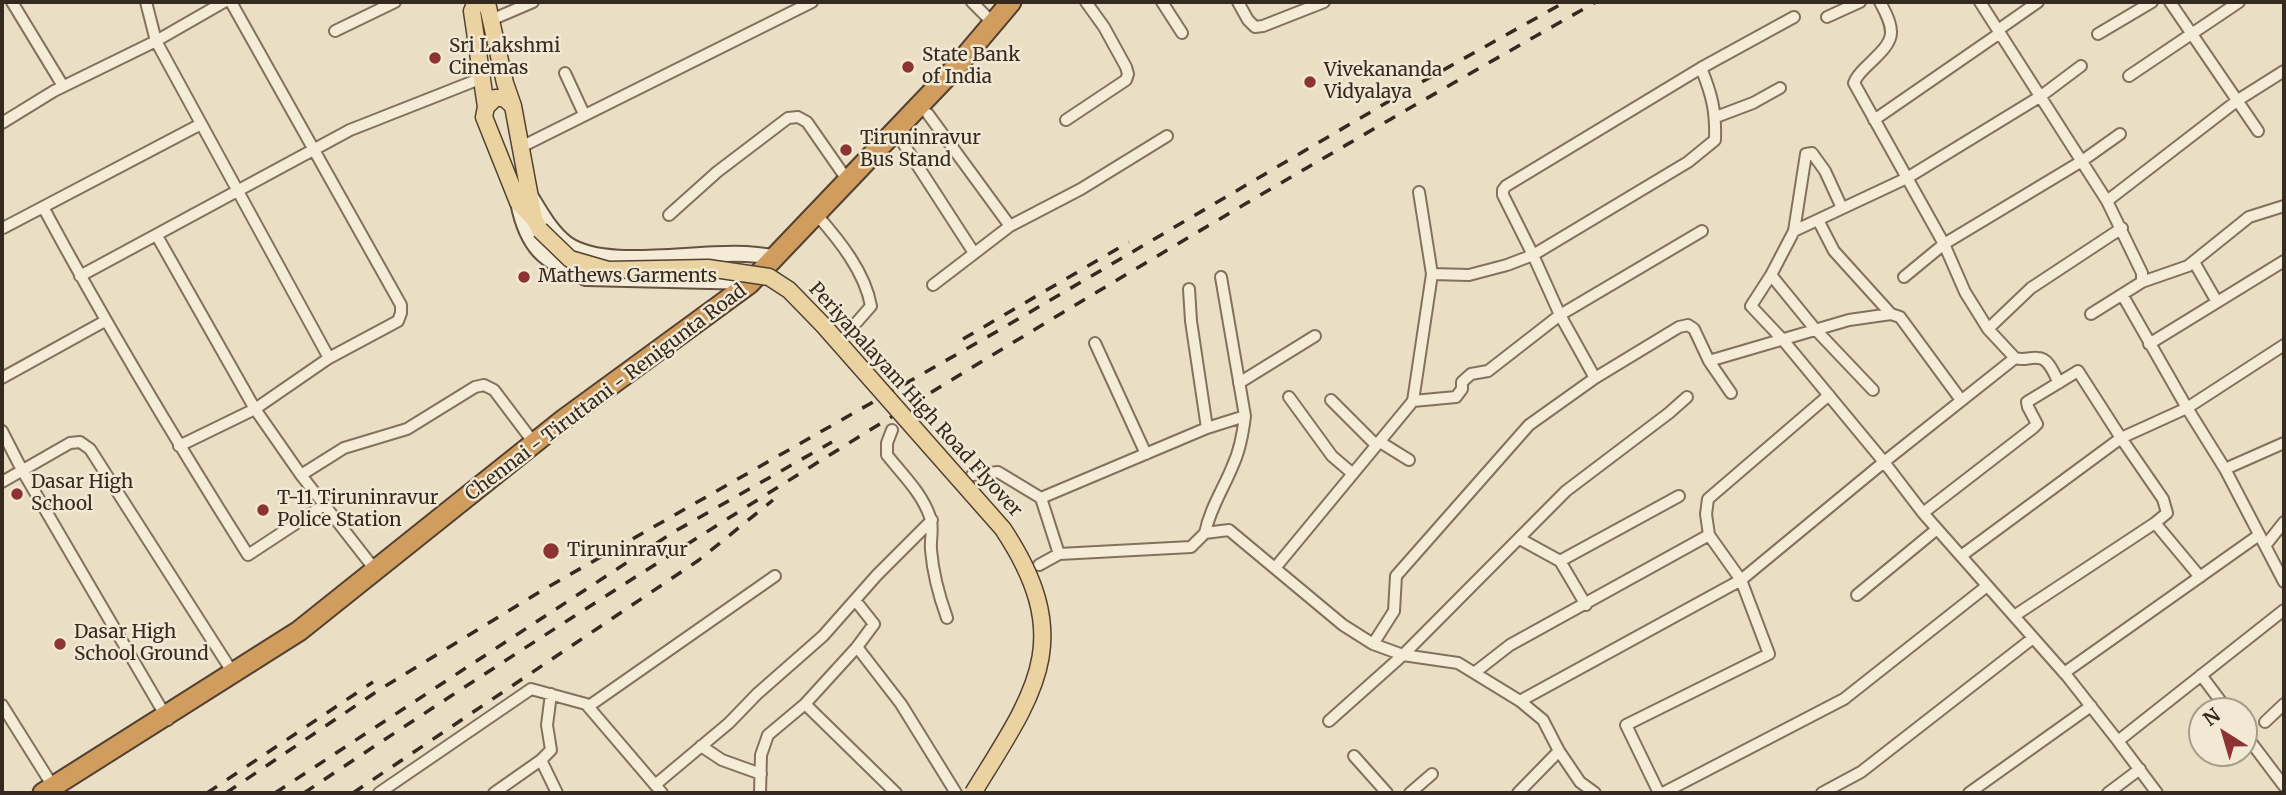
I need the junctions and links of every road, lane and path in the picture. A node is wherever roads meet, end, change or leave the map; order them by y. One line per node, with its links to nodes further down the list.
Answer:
1 (12, 2): 40 (street)
2 (146, 2): 33 (street)
3 (224, 2): 33 (street)
4 (231, 2): 58 (street)
5 (395, 2): 28 (street)
6 (476, 2): 39 (main road)
7 (482, 2): 26 (main road)
8 (533, 2): 26 (street)
9 (812, 2): 46 (street)
10 (972, 2): 27 (street)
11 (1011, 2): 27 (highway, Chennai - Tiruttani - Renigunta Road)
12 (1026, 2): 47 (highway, Chennai - Tiruttani - Renigunta Road)
13 (1086, 2): 49 (street)
14 (1162, 2): 30 (street)
15 (1238, 2): 16 (street)
16 (1324, 2)
17 (1860, 2): 25 (street)
18 (1881, 2): 50 (street)
19 (1980, 2): 29 (street)
20 (2038, 2): 29 (street)
21 (2152, 2): 32 (street)
22 (2169, 2): 31 (street)
23 (2239, 2): 31 (street)
24 (1794, 17): 35 (street)
25 (1827, 17)
26 (491, 20): 44 (main road)
27 (993, 23): 61 (highway, Chennai - Tiruttani - Renigunta Road)
28 (335, 31)
29 (1999, 32): 42 (street); 50 (street)
30 (1182, 33)
31 (2191, 33): 38 (street); 43 (street)
32 (2098, 34)
33 (156, 41): 40 (street); 52 (street)
34 (2081, 66): 42 (street)
35 (1701, 68): 48 (street); 80 (street)
36 (2284, 71): 43 (street)
37 (565, 73): 46 (street)
38 (2129, 76)
39 (482, 78): 45 (main road); 58 (street)
40 (63, 86): 51 (street)
41 (1780, 89): 48 (street)
42 (2040, 96): 59 (street); 60 (street)
43 (2238, 100): 53 (street); 65 (street)
44 (513, 106): 45 (main road); 57 (main road)
45 (486, 107): 64 (main road)
46 (584, 114): 57 (street)
47 (928, 114): 56 (highway, Chennai - Tiruttani - Renigunta Road); 72 (street)
48 (1716, 117): 80 (street)
49 (1066, 120)
50 (1874, 120): 60 (street)
51 (2, 123)
52 (201, 124): 62 (street); 67 (street)
53 (2258, 131)
54 (2120, 134): 59 (street)
55 (1167, 136): 72 (street)
56 (901, 140): 70 (highway, Chennai - Tiruttani - Renigunta Road); 79 (street)
57 (521, 147): 64 (main road)
58 (313, 149): 62 (street); 107 (street)
59 (2082, 160): 65 (street); 78 (street)
60 (1907, 178): 68 (street); 78 (street)
61 (848, 181): 69 (street); 70 (highway, Chennai - Tiruttani - Renigunta Road)
62 (237, 189): 77 (street); 107 (street)
63 (1419, 192): 84 (street)
64 (525, 200): 81 (street); 89 (street); 208 (main road, Periyapalayam High Road Flyover, bridge)
65 (2107, 201): 74 (street)
66 (2284, 206): 83 (street)
67 (43, 207): 73 (street); 86 (street)
68 (1842, 208): 71 (street); 76 (street)
69 (669, 215)
70 (820, 218): 81 (highway, Chennai - Tiruttani - Renigunta Road); 99 (street); 187 (highway, Chennai - Tiruttani - Renigunta Road)
71 (1818, 220): 76 (street); 95 (street)
72 (1010, 226): 79 (street)
73 (4, 228)
74 (2122, 228): 90 (street); 101 (street)
75 (1702, 231): 97 (street)
76 (1794, 231): 85 (street)
77 (157, 236): 86 (street); 123 (street)
78 (1944, 244): 88 (street); 101 (street)
79 (974, 253): 91 (street)
80 (1533, 255): 84 (street); 97 (street)
81 (775, 258): 89 (highway, Chennai - Tiruttani - Renigunta Road)
82 (2284, 261): 94 (street)
83 (2194, 262): 90 (street); 94 (street)
84 (1432, 274): 121 (street)
85 (1772, 275): 100 (street); 103 (street)
86 (80, 276): 98 (street)
87 (1221, 277): 112 (street)
88 (1904, 277)
89 (751, 282): 129 (highway, Chennai - Tiruttani - Renigunta Road)
90 (2142, 282): 93 (street)
91 (933, 285)
92 (1189, 289): 125 (street)
93 (2123, 296): 96 (street); 105 (street)
94 (2217, 302): 105 (street)
95 (1891, 314): 100 (street); 120 (street)
96 (2091, 314)
97 (1560, 315): 111 (street); 121 (street)
98 (106, 321): 110 (street); 132 (street)
99 (857, 322)
100 (1815, 329): 103 (street); 114 (street)
101 (1988, 329): 108 (street)
102 (1315, 336): 112 (street)
103 (1783, 340): 109 (street); 116 (street)
104 (1095, 343): 133 (street)
105 (2149, 344): 122 (street)
106 (2284, 345): 122 (street)
107 (329, 358): 123 (street)
108 (2015, 358): 113 (street); 120 (street)
109 (1709, 361): 111 (street); 115 (street)
110 (2, 378)
111 (1595, 378): 172 (street)
112 (1239, 383): 124 (street)
113 (2059, 383): 128 (street); 145 (street)
114 (1873, 390)
115 (1731, 393)
116 (1829, 395): 135 (street); 151 (street)
117 (1289, 397): 138 (street)
118 (1687, 397): 152 (street)
119 (1331, 400): 130 (street)
120 (1961, 400): 135 (street)
121 (1413, 401): 130 (street)
122 (2187, 408): 128 (street); 137 (street)
123 (255, 409): 132 (street); 139 (street)
124 (1245, 416): 125 (street); 150 (street)
125 (1207, 428): 133 (street)
126 (892, 430): 146 (street)
127 (2, 431): 136 (street)
128 (2121, 438): 148 (street); 155 (street)
129 (534, 443): 139 (street); 159 (highway, Chennai - Tiruttani - Renigunta Road)
130 (1378, 443): 134 (street); 138 (street)
131 (2284, 443): 137 (street)
132 (178, 446): 144 (street)
133 (1146, 454): 143 (street)
134 (1409, 460)
135 (1884, 461): 145 (street); 162 (street)
136 (22, 470): 141 (street); 175 (street); 187 (street)
137 (2225, 470): 153 (street)
138 (1353, 474): 158 (street)
139 (301, 475): 144 (street)
140 (972, 475): 143 (street)
141 (2, 482)
142 (1679, 496): 156 (street)
143 (1041, 498): 154 (street)
144 (324, 505): 159 (street)
145 (1923, 513): 149 (street)
146 (932, 520): 166 (street); 170 (street)
147 (2284, 522): 153 (street)
148 (2155, 523): 161 (street); 169 (street)
149 (1937, 529): 155 (street); 165 (street)
150 (1205, 533): 154 (street); 158 (street)
151 (1709, 535): 162 (street); 167 (street)
152 (1520, 539): 156 (street); 174 (street)
153 (2262, 541): 161 (street); 163 (street)
154 (1059, 554): 157 (street)
155 (1961, 556): 164 (street)
156 (1560, 561): 167 (street)
157 (1039, 565)
158 (1275, 568): 172 (street)
159 (376, 572): 175 (highway, Chennai - Tiruttani - Renigunta Road)
160 (775, 576): 185 (street)
161 (2200, 577): 177 (street)
162 (1741, 580): 181 (street); 213 (street)
163 (2284, 582)
164 (1987, 586): 169 (street); 213 (street)
165 (1857, 595)
166 (855, 600): 173 (street); 191 (street)
167 (1586, 605): 176 (street)
168 (2284, 610): 178 (street)
169 (2014, 616): 171 (street)
170 (947, 618)
171 (2033, 638): 177 (street); 214 (street)
172 (1373, 644): 174 (street)
173 (857, 647): 182 (street); 207 (street)
174 (1403, 656): 176 (street); 188 (street)
175 (233, 673): 187 (highway, Chennai - Tiruttani - Renigunta Road)
176 (1474, 673): 181 (street)
177 (2064, 673): 186 (street)
178 (2201, 675): 180 (street); 190 (street)
179 (551, 694): 185 (street); 195 (street); 203 (street)
180 (2218, 697)
181 (1520, 701): 192 (street)
182 (804, 704): 197 (street); 206 (street)
183 (2284, 704): 189 (street)
184 (2, 705): 201 (street)
185 (589, 706): 200 (street)
186 (2091, 706): 190 (street); 215 (street)
187 (168, 720): 201 (highway, Chennai - Tiruttani - Renigunta Road)
188 (1329, 721)
189 (2265, 722)
190 (2118, 741): 196 (street)
191 (701, 746): 197 (street); 200 (street)
192 (1559, 751): 211 (street); 212 (street)
193 (2258, 752): 199 (street)
194 (1354, 756): 209 (street)
195 (541, 760): 204 (street); 205 (street)
196 (2140, 769): 216 (street); 217 (street)
197 (761, 774): 202 (street)
198 (1432, 774): 210 (street)
199 (2284, 786)
200 (658, 789)
201 (53, 792)
202 (762, 792)
203 (379, 793)
204 (494, 793)
205 (556, 793)
206 (896, 793)
207 (956, 793)
208 (973, 793)
209 (1387, 793)
210 (1410, 793)
211 (1518, 793)
212 (1595, 793)
213 (1661, 793)
214 (1822, 793)
215 (1969, 793)
216 (2108, 793)
217 (2157, 793)

